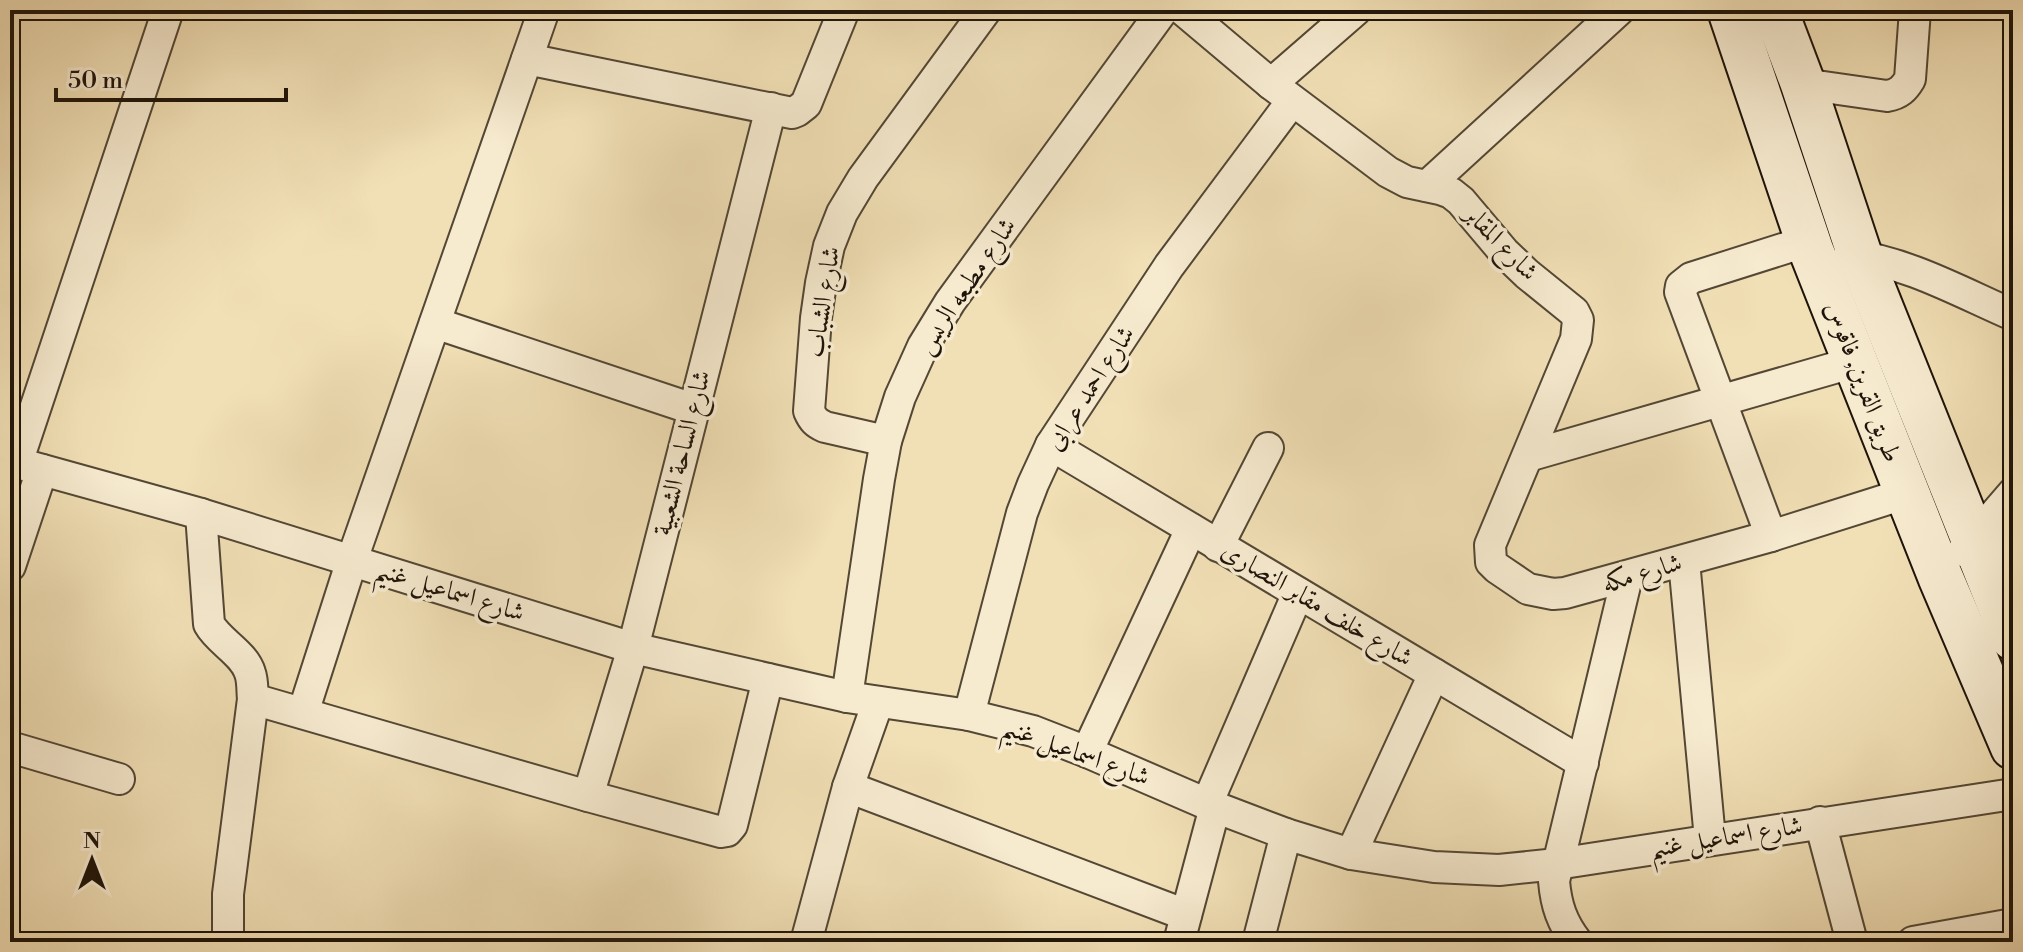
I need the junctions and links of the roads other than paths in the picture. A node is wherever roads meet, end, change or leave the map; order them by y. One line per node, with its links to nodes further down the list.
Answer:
1 (544, 10): 12 (street)
2 (844, 10): 15 (street, شارع الساحة الشعبية)
3 (986, 10): 24 (street, شارع الشباب)
4 (1163, 10): 24 (street, شارع مطبعه الريس)
5 (1183, 10): 14 (street, شارع المقابر)
6 (1356, 10): 14 (street, شارع احمد عرابى)
7 (1619, 10): 16 (street)
8 (1730, 10): 17 (main road, طريق القرين, فاقوس)
9 (1775, 10): 13 (main road, طريق القرين, فاقوس)
10 (1915, 10): 13 (street)
11 (160, 13): 28 (street)
12 (527, 59): 15 (street); 20 (street)
13 (1803, 84): 18 (main road, طريق القرين, فاقوس)
14 (1282, 92): 16 (street, شارع المقابر); 25 (street, شارع احمد عرابى)
15 (781, 110): 23 (street, شارع الساحة الشعبية)
16 (1427, 186): 27 (street, شارع المقابر)
17 (1810, 246): 18 (street); 21 (main road, طريق القرين, فاقوس); 22 (street)
18 (1860, 256): 19 (street); 34 (main road, طريق القرين, فاقوس)
19 (2013, 315)
20 (435, 323): 23 (street); 36 (street)
21 (1855, 362): 22 (street); 29 (main road, طريق القرين, فاقوس)
22 (1720, 401): 27 (street); 33 (street)
23 (693, 409): 43 (street, شارع الساحة الشعبية)
24 (886, 441): 46 (street, شارع مطبعه الريس)
25 (1051, 445): 32 (street, شارع خلف مقابر النصارى); 50 (street, شارع احمد عرابى)
26 (1268, 448): 35 (street)
27 (1528, 456): 40 (street, شارع مكه)
28 (23, 465): 31 (street, شارع اسماعيل غنيم); 38 (street)
29 (1907, 493): 33 (street, شارع مكه); 39 (main road, طريق القرين, فاقوس)
30 (2013, 493): 34 (street)
31 (201, 514): 36 (street, شارع اسماعيل غنيم); 47 (street)
32 (1191, 529): 35 (street, شارع خلف مقابر النصارى); 53 (street)
33 (1771, 536): 37 (street, شارع مكه)
34 (1991, 537): 39 (street); 42 (main road, طريق القرين, فاقوس)
35 (1218, 546): 41 (street, شارع خلف مقابر النصارى)
36 (352, 560): 43 (street, شارع اسماعيل غنيم); 49 (street)
37 (1684, 561): 40 (street, شارع مكه); 62 (street)
38 (10, 566)
39 (1940, 576): 52 (main road, طريق القرين, فاقوس)
40 (1627, 577): 54 (street)
41 (1298, 593): 44 (street, شارع خلف مقابر النصارى); 59 (street)
42 (2013, 638)
43 (633, 648): 45 (street, شارع اسماعيل غنيم); 58 (street, شارع الساحة الشعبية)
44 (1434, 674): 54 (street, شارع خلف مقابر النصارى); 63 (street)
45 (768, 679): 46 (street, شارع اسماعيل غنيم); 58 (street)
46 (847, 697): 48 (street, شارع اسماعيل غنيم)
47 (253, 699): 49 (street); 68 (street)
48 (878, 702): 50 (street, شارع اسماعيل غنيم); 56 (street)
49 (303, 713): 58 (street)
50 (969, 715): 53 (street, شارع اسماعيل غنيم)
51 (10, 747): 55 (street)
52 (2013, 747)
53 (1087, 752): 59 (street, شارع اسماعيل غنيم)
54 (1583, 763): 64 (street)
55 (119, 779)
56 (848, 787): 66 (street); 67 (street)
57 (2013, 794): 60 (street, شارع اسماعيل غنيم)
58 (588, 796)
59 (1211, 806): 61 (street, شارع اسماعيل غنيم); 66 (street)
60 (1820, 822): 62 (street, شارع اسماعيل غنيم); 71 (street)
61 (1286, 834): 63 (street, شارع اسماعيل غنيم); 69 (street)
62 (1710, 839): 64 (street, شارع اسماعيل غنيم)
63 (1351, 854): 64 (street, شارع اسماعيل غنيم)
64 (1557, 864): 70 (street)
65 (2013, 924): 72 (street)
66 (1182, 928)
67 (811, 940)
68 (228, 942)
69 (1258, 942)
70 (1577, 942)
71 (1852, 942)
72 (1913, 942)

